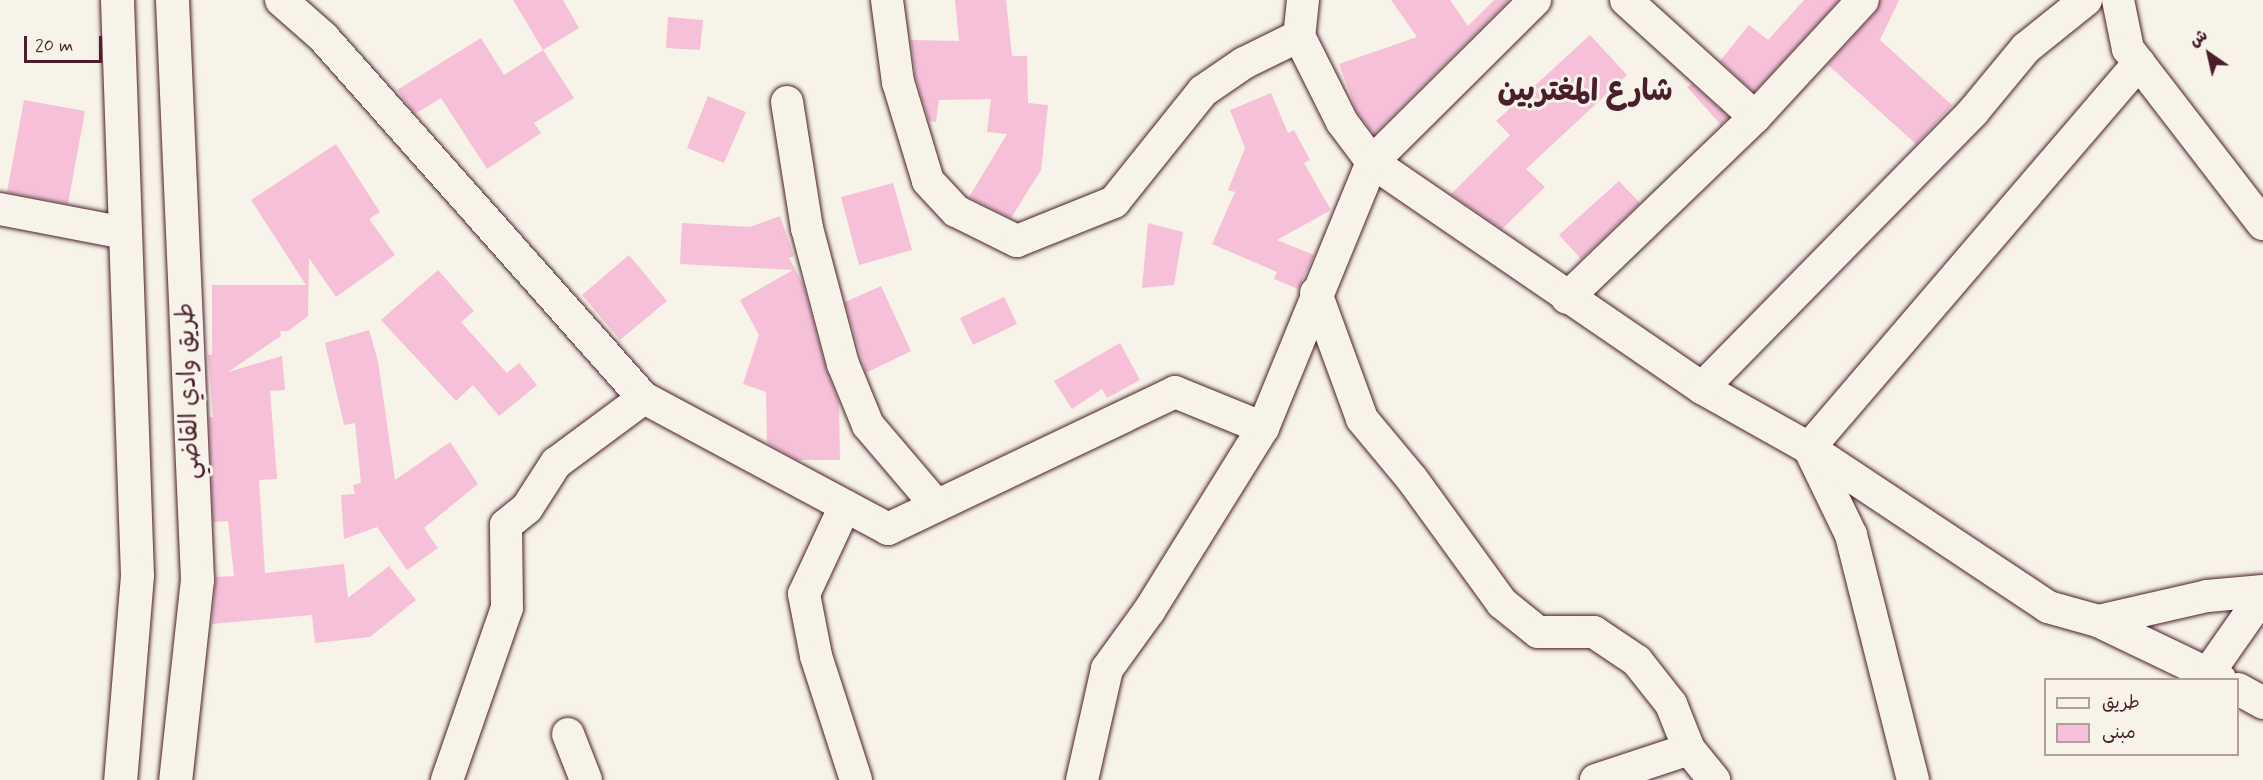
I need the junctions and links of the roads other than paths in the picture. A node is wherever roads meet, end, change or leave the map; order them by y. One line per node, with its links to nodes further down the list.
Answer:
1 (117, 0): 18 (main road)
2 (172, 0): 35 (main road, طريق وادي القاضي)
3 (281, 0): 22 (street)
4 (887, 0): 11 (street)
5 (1303, 0): 11 (street)
6 (1535, 0): 15 (street)
7 (1626, 0): 14 (street)
8 (1863, 0): 14 (street)
9 (2086, 0): 21 (street)
10 (2118, 0): 12 (street)
11 (1299, 36): 15 (street)
12 (2139, 63): 17 (street); 24 (street)
13 (787, 102): 25 (street)
14 (1755, 117): 20 (street)
15 (1372, 162): 19 (street); 20 (street)
16 (0, 209): 18 (street)
17 (2263, 224)
18 (125, 233): 34 (main road)
19 (1316, 293): 23 (street); 33 (street)
20 (1567, 298): 21 (street)
21 (1702, 388): 24 (street)
22 (644, 398): 26 (street); 36 (street)
23 (1263, 428): 25 (street); 39 (street)
24 (1809, 448): 28 (street); 42 (street)
25 (936, 505): 26 (street)
26 (845, 506): 38 (street)
27 (2263, 593): 28 (street); 29 (street)
28 (2098, 621): 29 (street)
29 (2215, 676)
30 (2239, 690): 31 (street)
31 (2263, 703)
32 (568, 734): 37 (street)
33 (1689, 749): 40 (street); 41 (street)
34 (120, 780)
35 (175, 780)
36 (447, 780)
37 (586, 780)
38 (856, 780)
39 (1082, 780)
40 (1596, 780)
41 (1714, 780)
42 (1913, 780)

